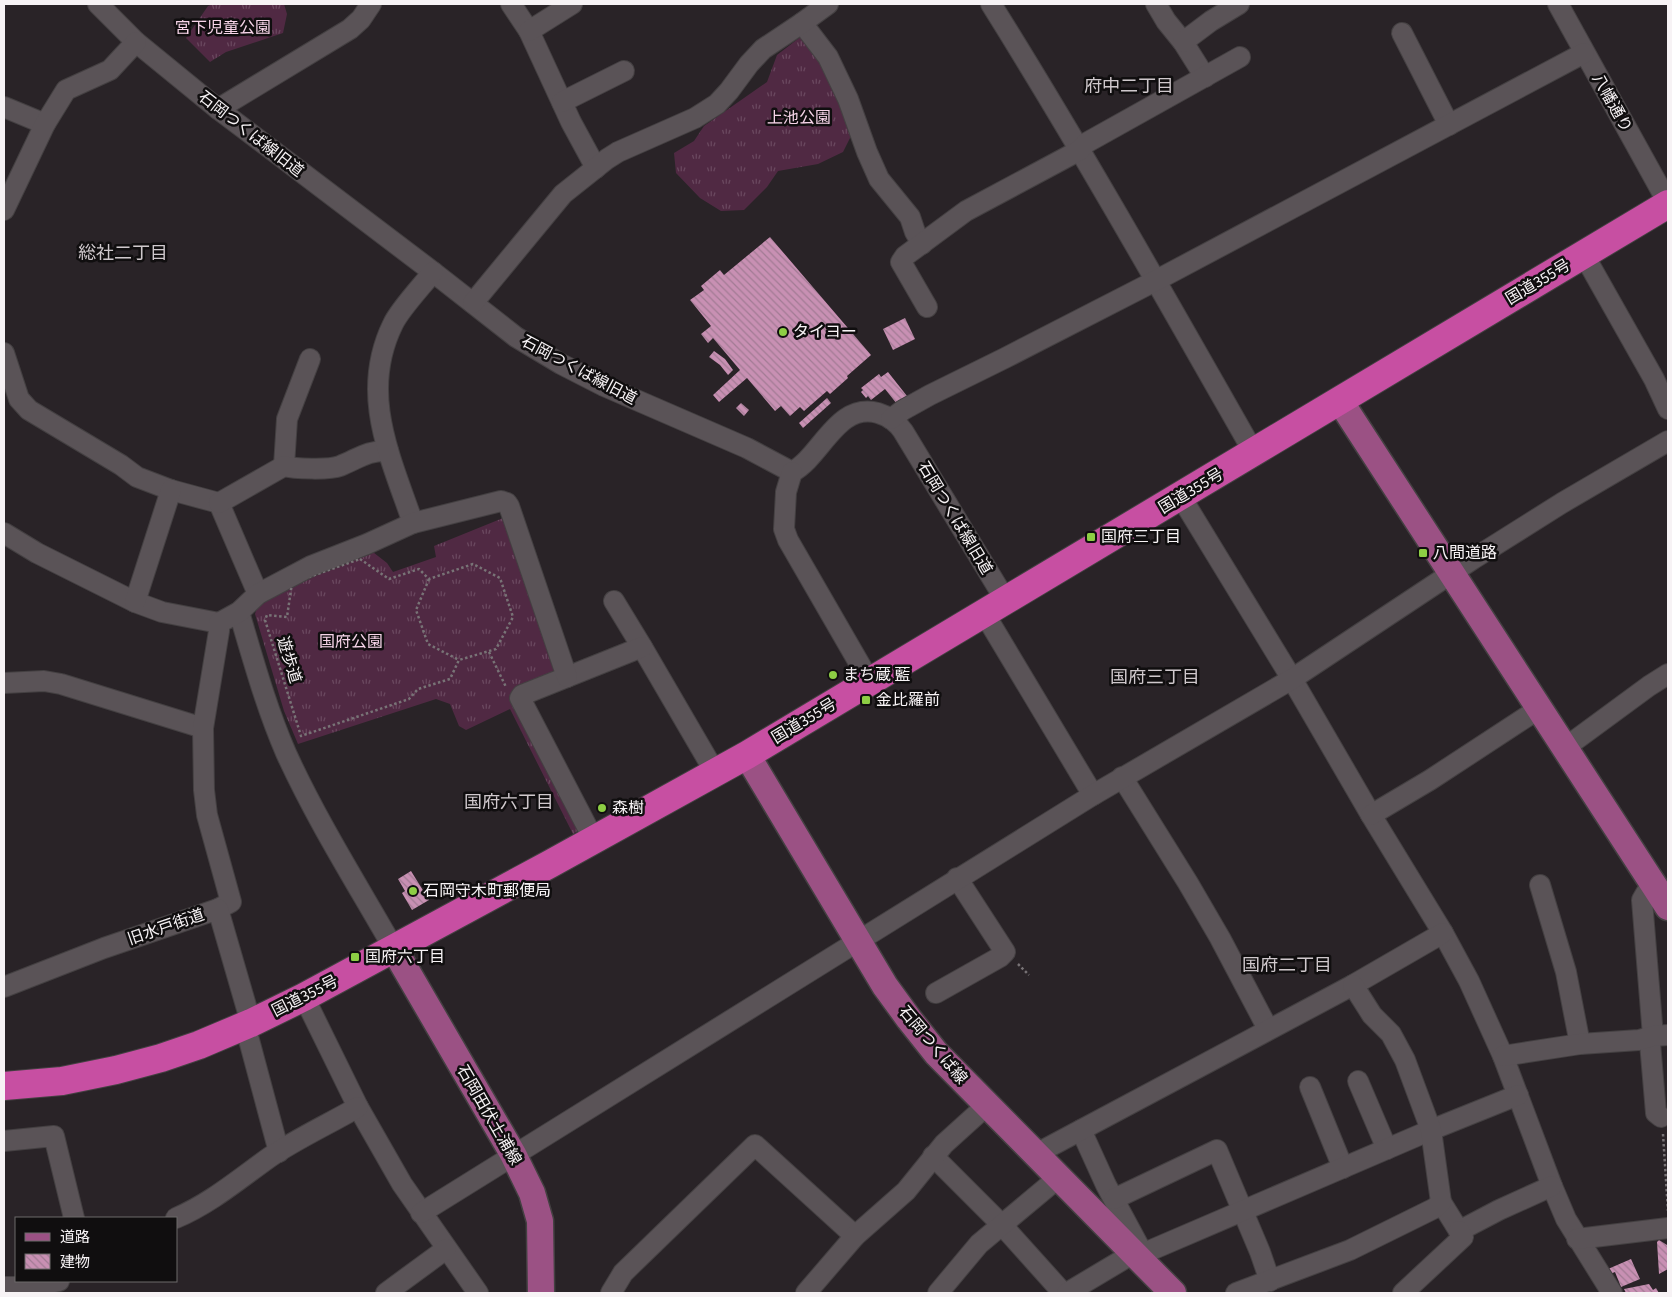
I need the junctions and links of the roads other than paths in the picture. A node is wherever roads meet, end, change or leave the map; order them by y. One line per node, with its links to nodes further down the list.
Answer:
1 (98, 4): 13 (street, 石岡つくば線旧道)
2 (511, 4): 11 (street)
3 (572, 4): 11 (street)
4 (828, 4): 10 (street)
5 (991, 4): 24 (street)
6 (1156, 4): 14 (street)
7 (1239, 4): 14 (street)
8 (1558, 4): 15 (street, 八幡通り)
9 (369, 5): 21 (street)
10 (802, 23): 25 (street); 28 (street)
11 (529, 31): 19 (street)
12 (1402, 33): 23 (street)
13 (136, 42): 21 (street, 石岡つくば線旧道); 22 (street)
14 (1183, 42): 18 (street)
15 (1584, 53): 23 (street); 26 (street, 八幡通り)
16 (1240, 56): 18 (street)
17 (624, 71): 19 (street)
18 (1205, 77): 24 (street)
19 (562, 102): 25 (street)
20 (4, 107): 22 (street)
21 (218, 109): 30 (street, 石岡つくば線旧道)
22 (45, 124): 27 (street)
23 (1449, 125): 31 (street)
24 (1080, 150): 28 (street); 31 (street)
25 (596, 168): 32 (street)
26 (1668, 203): 29 (highway, 国道355号)
27 (4, 210)
28 (922, 244): 33 (street)
29 (1584, 254): 36 (highway, 国道355号); 37 (street)
30 (433, 272): 32 (street, 石岡つくば線旧道); 40 (street)
31 (1155, 281): 38 (street); 41 (street)
32 (473, 303): 43 (street, 石岡つくば線旧道)
33 (927, 307)
34 (4, 353): 44 (street)
35 (310, 359): 42 (street)
36 (1340, 401): 41 (highway, 国道355号); 49 (main road)
37 (1668, 409)
38 (891, 419): 43 (street); 53 (street, 石岡つくば線旧道)
39 (1668, 441): 49 (street)
40 (388, 451): 42 (street); 47 (street)
41 (1254, 453): 45 (highway, 国道355号)
42 (284, 466): 46 (street)
43 (792, 472): 61 (street)
44 (172, 490): 46 (street); 52 (street)
45 (1181, 497): 53 (highway, 国道355号); 59 (street)
46 (219, 503): 50 (street)
47 (413, 523): 50 (street); 58 (street)
48 (4, 533): 52 (street)
49 (1452, 573): 59 (street); 64 (main road)
50 (258, 594): 54 (street)
51 (614, 601): 56 (street)
52 (135, 602): 55 (street)
53 (995, 607): 61 (highway, 国道355号); 70 (street, 石岡つくば線旧道)
54 (239, 612): 55 (street); 80 (street)
55 (219, 623): 65 (street)
56 (642, 647): 58 (street); 68 (street)
57 (1668, 674): 66 (street)
58 (567, 676): 72 (street)
59 (1292, 678): 69 (street); 71 (street)
60 (4, 682): 62 (street)
61 (870, 682): 67 (highway, 国道355号)
62 (71, 686): 63 (street); 65 (street)
63 (4, 691)
64 (1540, 708): 66 (main road); 71 (street)
65 (203, 728): 77 (street)
66 (1566, 748): 75 (main road)
67 (748, 755): 68 (highway, 国道355号); 79 (main road, 石岡つくば線)
68 (716, 774): 72 (highway, 国道355号)
69 (1122, 777): 70 (street); 86 (street)
70 (1093, 795): 73 (street)
71 (1371, 815): 78 (street)
72 (594, 840): 80 (highway, 国道355号)
73 (958, 878): 79 (street); 83 (street)
74 (1540, 885): 88 (street)
75 (1654, 885): 76 (main road); 87 (street)
76 (1668, 907)
77 (218, 909): 82 (street, 旧水戸街道); 85 (street, 旧水戸街道)
78 (1444, 933): 81 (street); 89 (street)
79 (859, 941): 94 (main road, 石岡つくば線); 102 (street)
80 (394, 949): 84 (highway, 国道355号); 102 (main road, 石岡田伏土浦線)
81 (1353, 985): 86 (street); 98 (street)
82 (4, 987)
83 (936, 993)
84 (304, 997): 85 (highway, 国道355号); 95 (street)
85 (248, 1024): 91 (highway, 国道355号); 101 (street, 旧水戸街道)
86 (1268, 1029): 97 (street)
87 (1661, 1036): 88 (street); 96 (street)
88 (1580, 1044): 89 (street)
89 (1503, 1056): 93 (street)
90 (1358, 1081): 100 (street)
91 (4, 1086)
92 (1310, 1087): 105 (street)
93 (1518, 1095): 98 (street); 107 (street)
94 (986, 1106): 103 (main road, 石岡つくば線); 104 (street)
95 (358, 1107): 101 (street); 111 (street)
96 (1661, 1117)
97 (1081, 1130): 103 (street); 108 (street)
98 (1430, 1130): 100 (street); 109 (street)
99 (4, 1141): 112 (street)
100 (1387, 1149): 105 (street)
101 (279, 1152): 113 (street)
102 (513, 1154): 111 (street); 127 (main road, 石岡田伏土浦線)
103 (1034, 1155): 106 (main road, 石岡つくば線)
104 (933, 1156): 114 (street); 117 (street)
105 (1343, 1168): 110 (street)
106 (1058, 1178): 114 (street); 120 (main road, 石岡つくば線)
107 (1552, 1186): 116 (street); 118 (street)
108 (1114, 1199): 110 (street); 120 (street)
109 (1441, 1202): 116 (street); 121 (street)
110 (1243, 1212): 120 (street); 121 (street)
111 (421, 1213): 119 (street)
112 (74, 1217)
113 (178, 1217)
114 (1002, 1225): 130 (street); 131 (street)
115 (1668, 1228): 118 (street)
116 (1459, 1231): 135 (street)
117 (855, 1236): 128 (street); 129 (street)
118 (1577, 1239): 136 (street)
119 (446, 1249): 125 (street); 126 (street)
120 (1138, 1253): 132 (street); 133 (main road, 石岡つくば線)
121 (1270, 1281): 134 (street)
122 (56, 1282): 124 (street)
123 (4, 1287): 124 (street)
124 (30, 1290)
125 (386, 1293)
126 (478, 1293)
127 (542, 1293)
128 (611, 1293)
129 (806, 1293)
130 (938, 1293)
131 (1063, 1293)
132 (1067, 1293)
133 (1173, 1293)
134 (1236, 1293)
135 (1404, 1293)
136 (1612, 1293)

